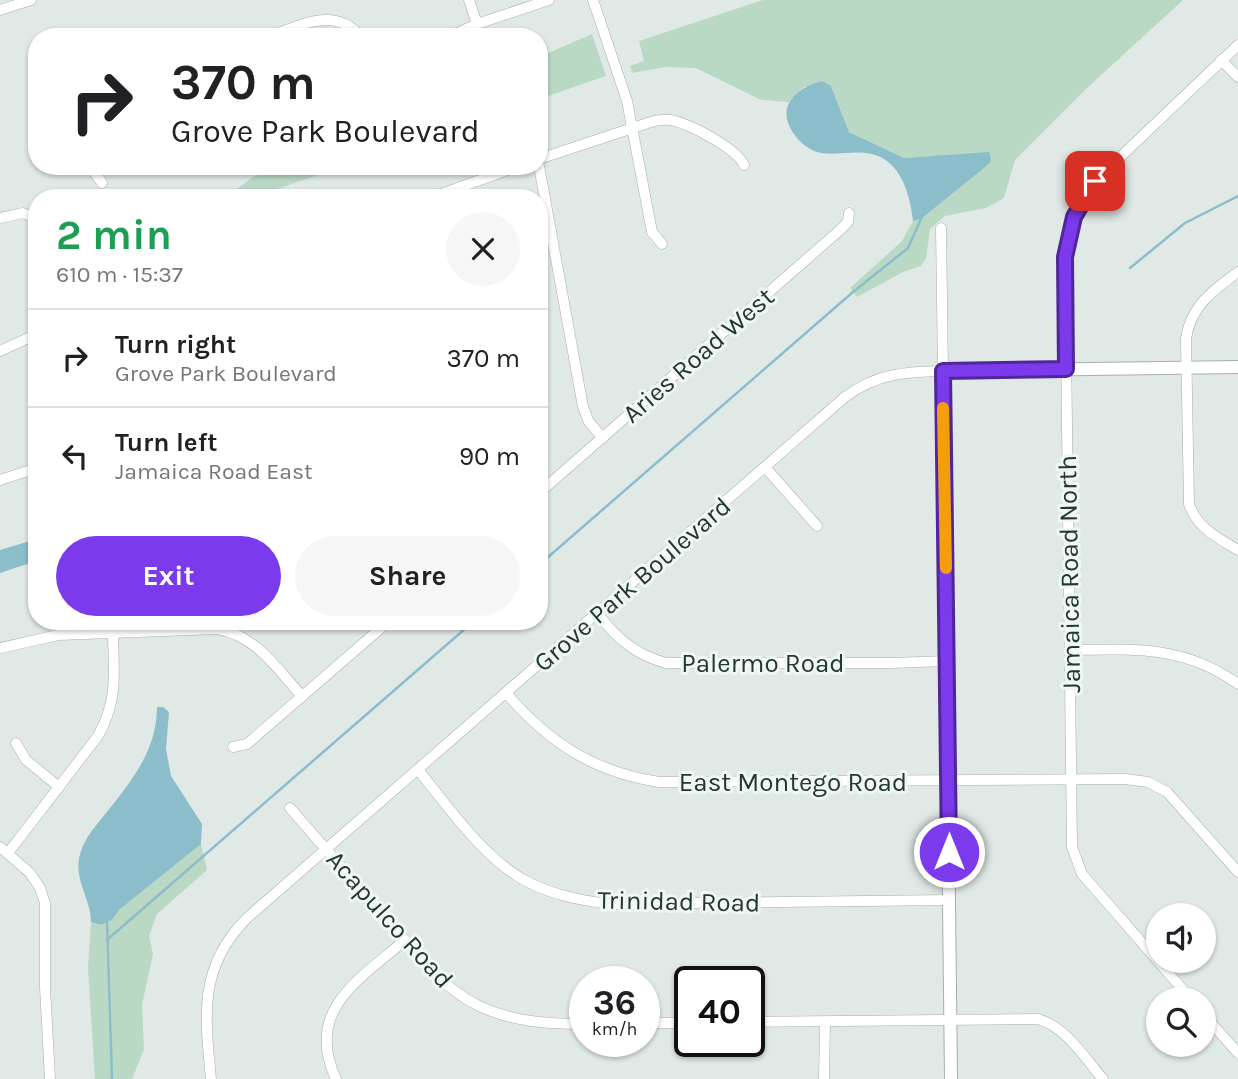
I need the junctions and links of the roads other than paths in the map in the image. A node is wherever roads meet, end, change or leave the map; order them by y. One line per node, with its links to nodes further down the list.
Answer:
1 (31, 0): 5 (street)
2 (468, 0): 6 (street)
3 (548, 0): 6 (street)
4 (593, 0): 13 (street)
5 (0, 10)
6 (478, 24): 9 (street)
7 (295, 28): 8 (street)
8 (352, 28)
9 (469, 28)
10 (1238, 45): 11 (street, Jamaica Road North)
11 (1221, 60): 12 (street); 31 (street, Jamaica Road North)
12 (1238, 77)
13 (633, 128): 14 (street); 15 (street); 25 (street)
14 (548, 156)
15 (744, 166)
16 (94, 175): 18 (street)
17 (494, 175): 19 (street)
18 (102, 183)
19 (455, 189)
20 (849, 213): 33 (street, Aries Road West)
21 (28, 215): 23 (street)
22 (548, 215): 33 (street)
23 (0, 218)
24 (942, 228): 32 (street)
25 (662, 244)
26 (1238, 272): 29 (street)
27 (28, 338): 28 (street)
28 (0, 351)
29 (1185, 368): 30 (street, Grove Park Boulevard); 31 (street, Grove Park Boulevard); 39 (street)
30 (1238, 368)
31 (1066, 369): 32 (street, Grove Park Boulevard); 46 (street, Jamaica Road North)
32 (943, 371): 34 (street, Grove Park Boulevard); 47 (street)
33 (603, 438): 37 (street, Aries Road West)
34 (765, 467): 38 (street); 40 (street, Grove Park Boulevard)
35 (28, 471): 36 (street)
36 (0, 480)
37 (548, 485)
38 (817, 526)
39 (1238, 550)
40 (598, 614): 47 (street, Palermo Road); 49 (street, Grove Park Boulevard)
41 (92, 630): 45 (street)
42 (113, 630): 56 (street)
43 (235, 630): 50 (street)
44 (378, 630): 50 (street)
45 (0, 648)
46 (1070, 650): 48 (street); 54 (street, Jamaica Road North)
47 (947, 661): 55 (street)
48 (1238, 684)
49 (506, 693): 53 (street, Grove Park Boulevard); 55 (street, East Montego Road)
50 (302, 696): 52 (street)
51 (16, 743): 56 (street)
52 (233, 747)
53 (418, 770): 59 (street, Grove Park Boulevard); 61 (street, Trinidad Road)
54 (1072, 779): 55 (street, East Montego Road); 60 (street, East Montego Road); 63 (street, Jamaica Road North)
55 (948, 780): 61 (street)
56 (59, 787): 58 (street)
57 (290, 807): 59 (street, Acapulco Road)
58 (4, 850): 70 (street)
59 (327, 850): 62 (street, Acapulco Road); 71 (street, Grove Park Boulevard)
60 (1238, 872)
61 (949, 900): 64 (street)
62 (405, 940): 67 (street, Acapulco Road); 72 (street)
63 (1181, 987)
64 (951, 1020): 66 (street); 74 (street); 75 (street)
65 (765, 1022): 66 (street)
66 (825, 1022): 73 (street)
67 (569, 1024)
68 (1216, 1028): 69 (street)
69 (1238, 1053)
70 (50, 1079)
71 (211, 1079)
72 (336, 1079)
73 (824, 1079)
74 (951, 1079)
75 (1103, 1079)

